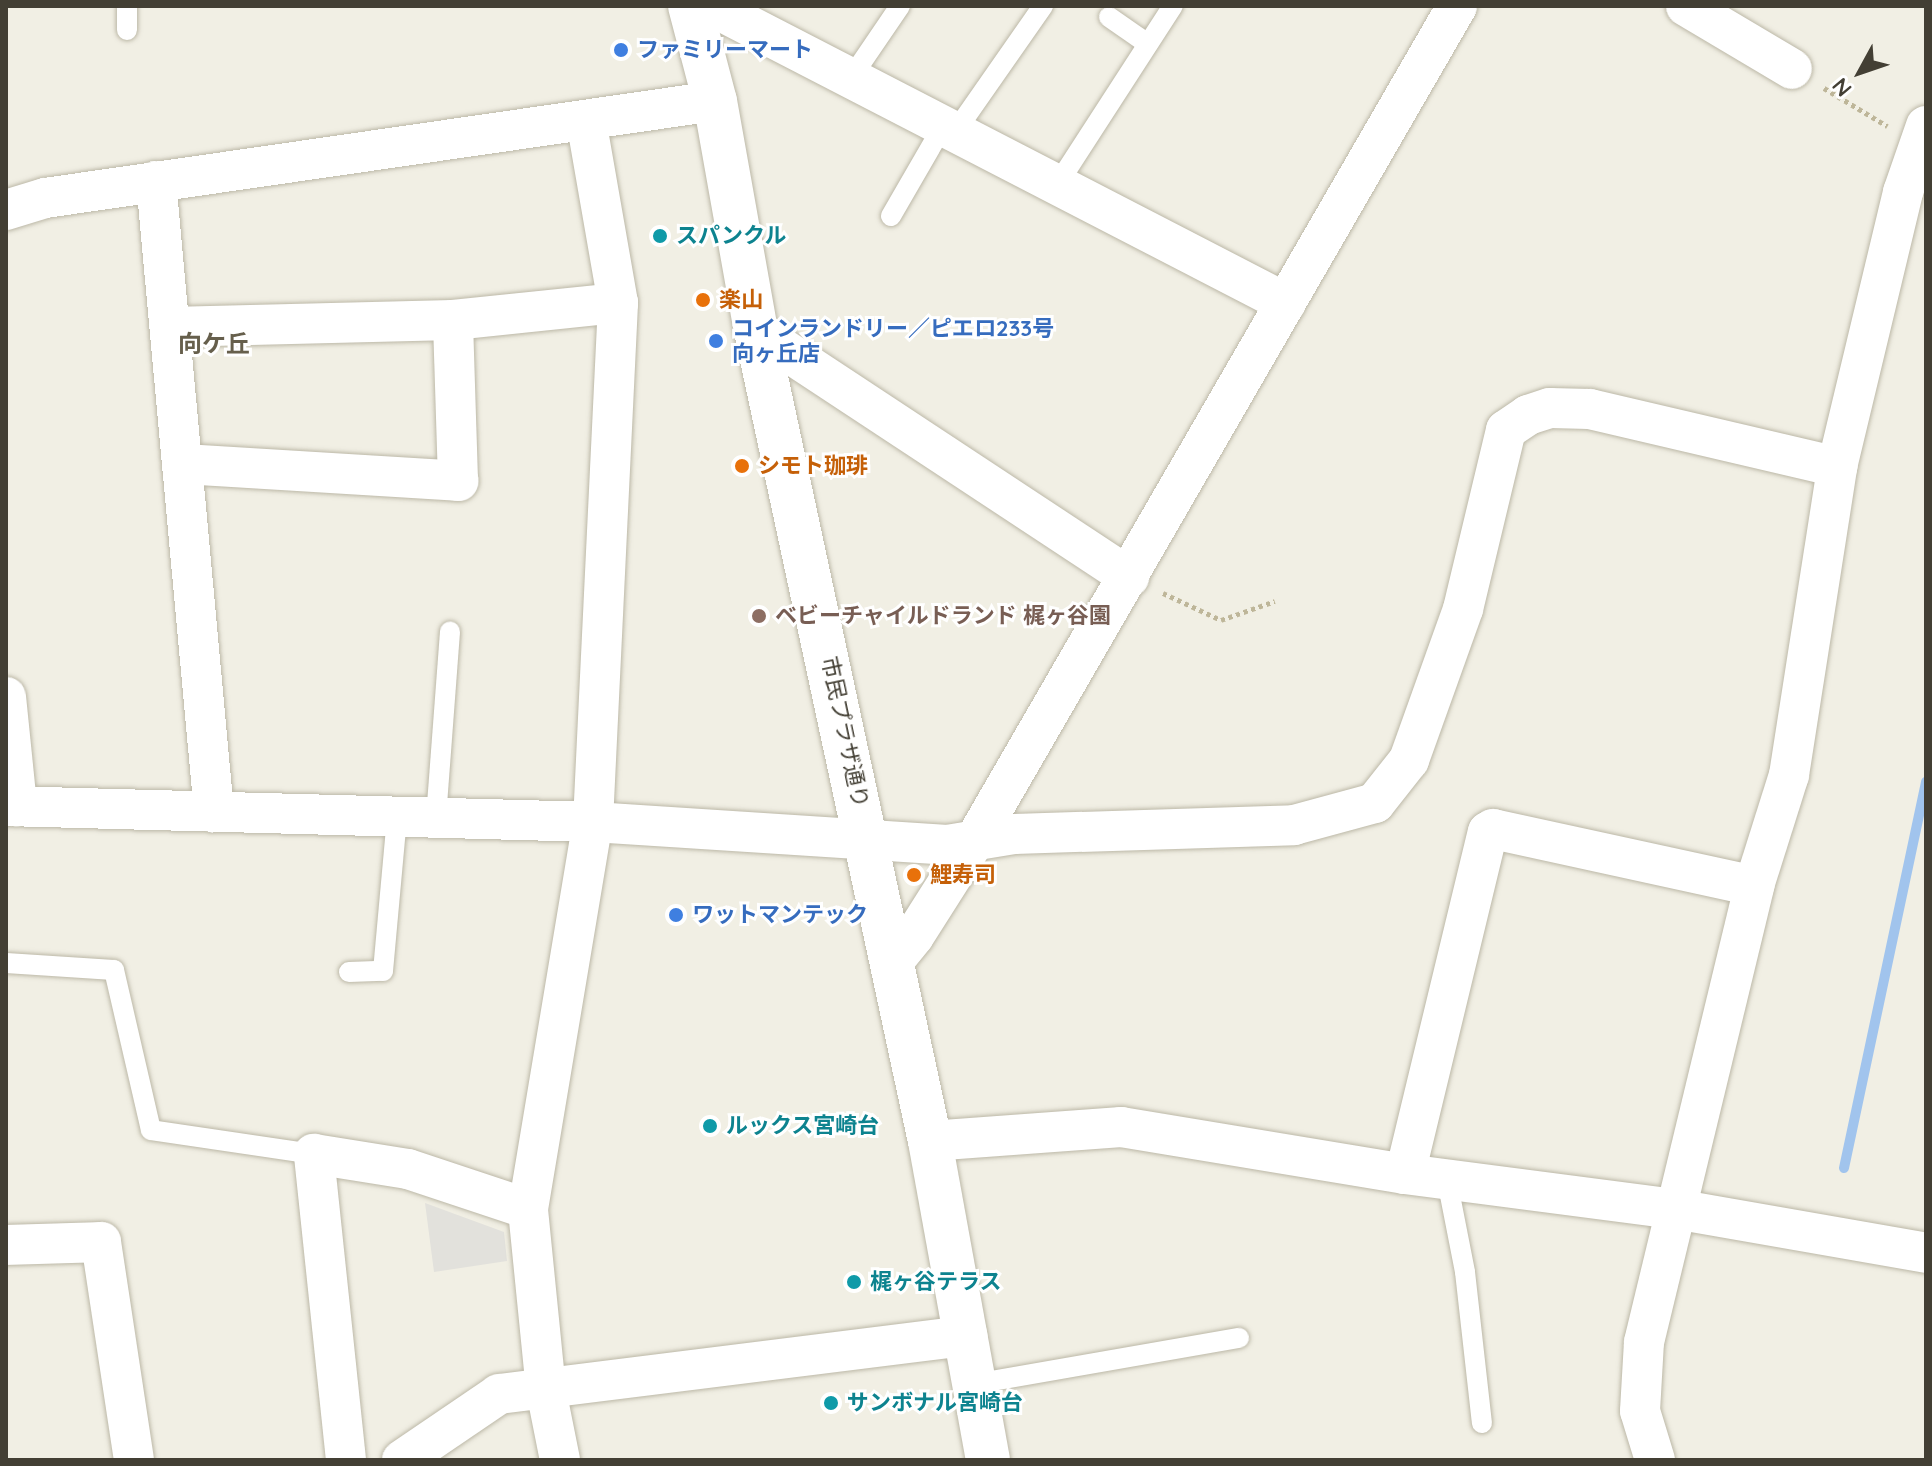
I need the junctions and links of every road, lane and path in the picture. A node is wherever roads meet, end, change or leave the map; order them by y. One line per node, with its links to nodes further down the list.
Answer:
1 (127, 6): 10 (lane)
2 (690, 6): 14 (street, 市民プラザ通り)
3 (900, 6): 13 (lane)
4 (1043, 6): 16 (lane)
5 (1173, 6): 11 (lane)
6 (1457, 6): 23 (street)
7 (738, 12): 13 (street)
8 (1708, 12): 12 (street)
9 (1109, 17): 11 (lane)
10 (127, 30)
11 (1148, 44): 19 (lane)
12 (1792, 69): 17 (path)
13 (851, 78): 16 (street)
14 (715, 101): 15 (street); 26 (street, 市民プラザ通り)
15 (583, 122): 18 (street); 22 (street)
16 (949, 129): 19 (street); 21 (lane)
17 (1924, 139): 28 (street)
18 (156, 181): 20 (street); 25 (street)
19 (1057, 185): 23 (street)
20 (6, 210)
21 (891, 216)
22 (618, 303): 24 (street); 37 (street)
23 (1286, 303): 29 (street)
24 (453, 320): 25 (street); 27 (street)
25 (170, 327): 27 (street)
26 (756, 331): 29 (street); 39 (street, 市民プラザ通り)
27 (183, 464): 34 (street)
28 (1837, 467): 38 (street); 40 (street)
29 (1129, 577): 30 (path); 38 (street)
30 (1275, 601)
31 (450, 632): 36 (lane)
32 (6, 697): 33 (street)
33 (12, 806): 34 (street)
34 (214, 812): 35 (street)
35 (397, 817): 36 (street); 43 (lane)
36 (436, 818): 37 (street)
37 (593, 822): 39 (street); 48 (street)
38 (975, 840): 39 (street); 41 (street)
39 (869, 842): 41 (street, 市民プラザ通り)
40 (1754, 886): 46 (street); 49 (street)
41 (893, 962): 44 (street, 市民プラザ通り)
42 (6, 963): 45 (lane)
43 (349, 972)
44 (930, 1141): 46 (street); 52 (street, 市民プラザ通り)
45 (314, 1154): 48 (street); 58 (street)
46 (1405, 1174): 47 (street)
47 (1447, 1180): 49 (street); 56 (lane)
48 (528, 1209): 55 (street)
49 (1675, 1209): 51 (street); 62 (street)
50 (6, 1245): 57 (street)
51 (1926, 1253)
52 (967, 1336): 54 (street, 市民プラザ通り); 55 (street)
53 (1239, 1338): 54 (lane)
54 (975, 1384): 61 (street, 市民プラザ通り)
55 (546, 1390): 59 (street); 60 (street)
56 (1482, 1423)
57 (134, 1460)
58 (346, 1460)
59 (402, 1460)
60 (560, 1460)
61 (988, 1460)
62 (1655, 1460)

